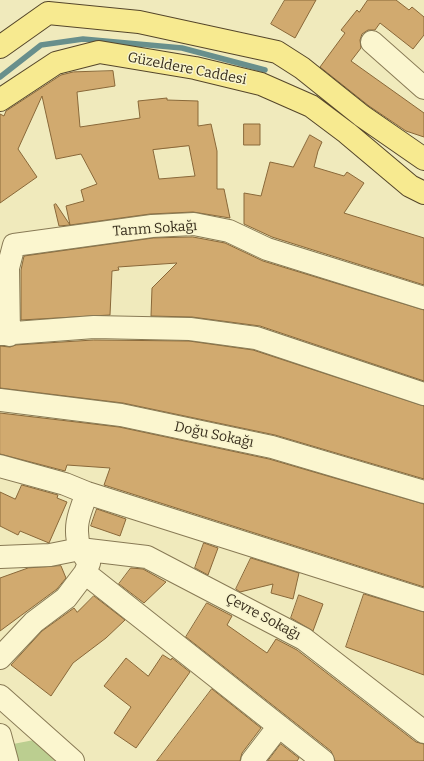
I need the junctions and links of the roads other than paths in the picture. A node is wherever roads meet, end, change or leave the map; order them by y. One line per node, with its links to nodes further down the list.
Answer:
1 (49, 7): 3 (main road); 4 (main road)
2 (372, 42): 6 (street)
3 (0, 48)
4 (277, 52): 5 (main road); 8 (main road)
5 (261, 84): 7 (main road, Güzeldere Caddesi); 9 (main road, Güzeldere Caddesi)
6 (424, 88)
7 (0, 100)
8 (424, 159)
9 (424, 193)
10 (424, 298): 11 (street, Tarım Sokağı)
11 (4, 335): 12 (street)
12 (424, 394)
13 (0, 400): 15 (street, Doğu Sokağı)
14 (0, 466): 16 (street)
15 (424, 492)
16 (87, 493): 17 (street); 20 (street)
17 (80, 549): 18 (street, Çevre Sokağı); 19 (street); 24 (street, Çevre Sokağı)
18 (0, 557)
19 (85, 573): 21 (street); 23 (street)
20 (424, 600)
21 (0, 658)
22 (0, 696): 27 (street)
23 (278, 726): 28 (street); 29 (street)
24 (424, 732)
25 (0, 735): 26 (street)
26 (7, 761)
27 (73, 761)
28 (252, 761)
29 (323, 761)

